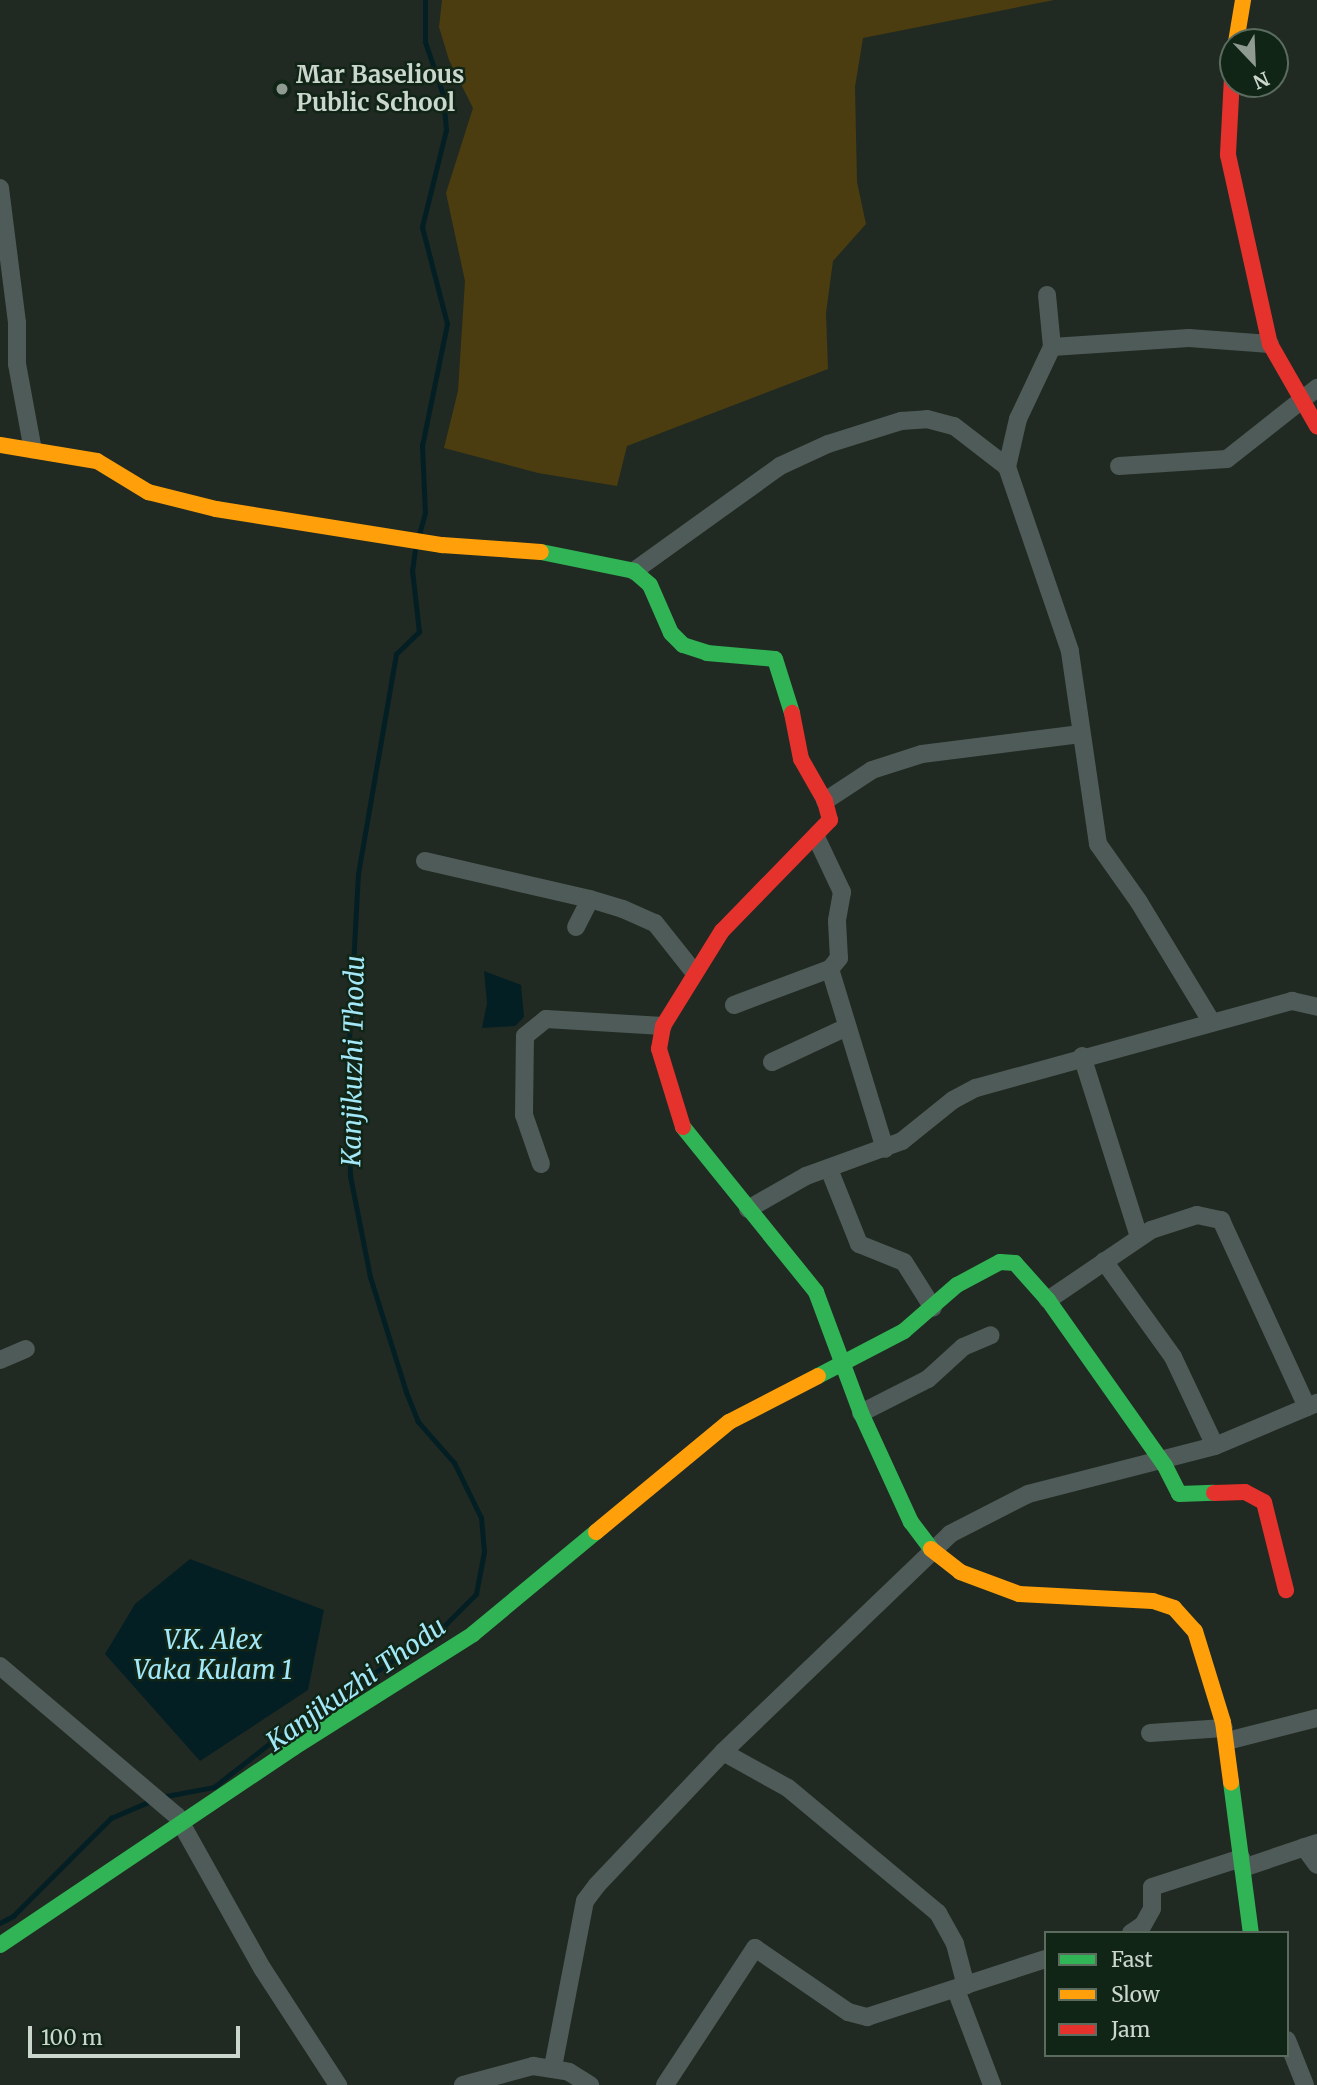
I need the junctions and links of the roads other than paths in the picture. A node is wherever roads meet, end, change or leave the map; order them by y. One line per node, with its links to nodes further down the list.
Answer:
1 (1243, 0): 2 (street)
2 (1238, 28)
3 (1231, 98): 6 (street)
4 (0, 188): 11 (street)
5 (1046, 295): 7 (street)
6 (1270, 344): 7 (street); 8 (street)
7 (1052, 347): 12 (street)
8 (1310, 393): 9 (street); 13 (street)
9 (1317, 426)
10 (0, 445): 11 (street)
11 (33, 450): 14 (street)
12 (1007, 467): 14 (street); 15 (street)
13 (1119, 467)
14 (634, 572): 16 (street)
15 (1081, 734): 16 (street); 25 (street)
16 (825, 801): 17 (street)
17 (816, 837): 21 (street); 22 (street)
18 (425, 861): 19 (street)
19 (590, 899): 20 (street); 22 (street)
20 (576, 928)
21 (830, 969): 23 (street); 27 (street)
22 (694, 972): 26 (street)
23 (734, 1005)
24 (1317, 1007): 25 (street)
25 (1211, 1021): 28 (street)
26 (663, 1026): 31 (street); 33 (street)
27 (848, 1027): 29 (street); 30 (street)
28 (1082, 1056): 30 (street); 34 (street)
29 (772, 1062)
30 (885, 1149): 32 (street)
31 (541, 1164)
32 (829, 1170): 33 (street); 37 (street)
33 (748, 1209): 41 (street)
34 (1139, 1237): 35 (street); 42 (street)
35 (1104, 1261): 36 (street); 44 (street)
36 (1048, 1300): 37 (street); 45 (street)
37 (933, 1308): 41 (street)
38 (991, 1335): 43 (street)
39 (26, 1349): 40 (street)
40 (0, 1360)
41 (841, 1366): 43 (street); 53 (street)
42 (1312, 1405): 44 (street)
43 (861, 1413): 46 (street)
44 (1215, 1446): 45 (street)
45 (1161, 1461): 46 (street); 47 (street)
46 (932, 1550): 51 (street); 52 (street)
47 (1286, 1590)
48 (0, 1666): 53 (street)
49 (1317, 1718): 51 (street)
50 (1150, 1733): 51 (street)
51 (1226, 1735): 55 (street)
52 (723, 1752): 61 (street); 63 (street)
53 (180, 1821): 59 (street); 64 (street)
54 (1310, 1845): 55 (street); 56 (street)
55 (1242, 1863): 57 (street); 58 (street)
56 (1317, 1865)
57 (1134, 1931)
58 (1251, 1931)
59 (0, 1945)
60 (1044, 1960): 61 (street)
61 (961, 1988): 67 (street); 68 (street)
62 (1289, 2045): 69 (street)
63 (553, 2067): 65 (street); 66 (street)
64 (338, 2085)
65 (463, 2085)
66 (590, 2085)
67 (665, 2085)
68 (992, 2085)
69 (1305, 2085)

